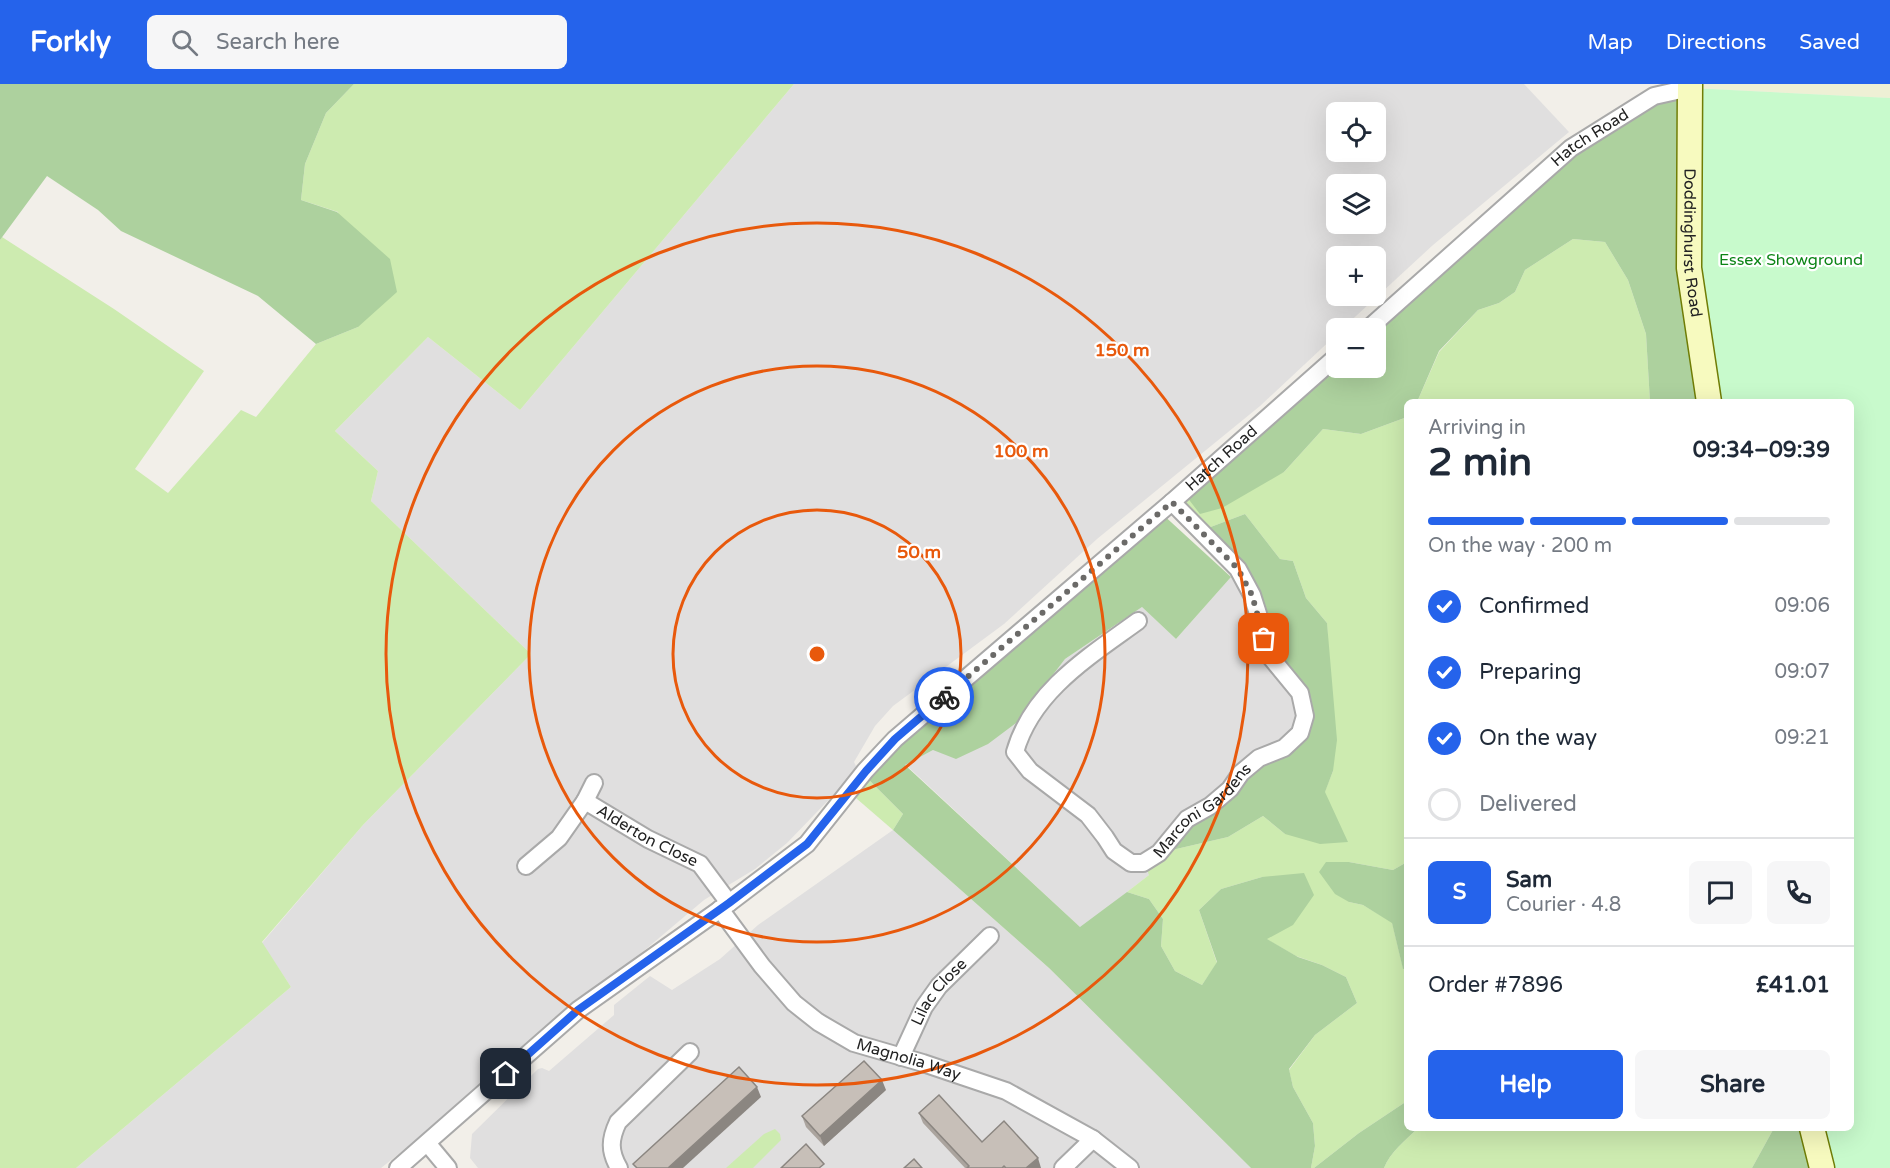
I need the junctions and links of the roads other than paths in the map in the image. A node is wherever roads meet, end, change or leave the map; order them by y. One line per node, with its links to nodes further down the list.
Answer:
1 (1690, 86): 2 (street, Hatch Road); 4 (street, Doddinghurst Road)
2 (1380, 318)
3 (1326, 366): 5 (street, Hatch Road)
4 (1709, 399)
5 (1172, 502): 6 (street, Marconi Gardens); 10 (street, Hatch Road)
6 (1138, 621)
7 (594, 783): 8 (street, Alderton Close)
8 (585, 801): 9 (street, Alderton Close); 10 (street, Alderton Close)
9 (526, 866)
10 (725, 906): 13 (street, Magnolia Way); 16 (street, Hatch Road)
11 (990, 936): 13 (street, Lilac Close)
12 (690, 1052): 19 (street)
13 (901, 1057): 15 (street, Magnolia Way)
14 (1813, 1131): 22 (street)
15 (1094, 1138): 20 (street); 21 (street, Magnolia Way)
16 (428, 1144): 17 (street, Hatch Road); 18 (street)
17 (398, 1168)
18 (448, 1168)
19 (619, 1168)
20 (1063, 1168)
21 (1130, 1168)
22 (1822, 1168)

